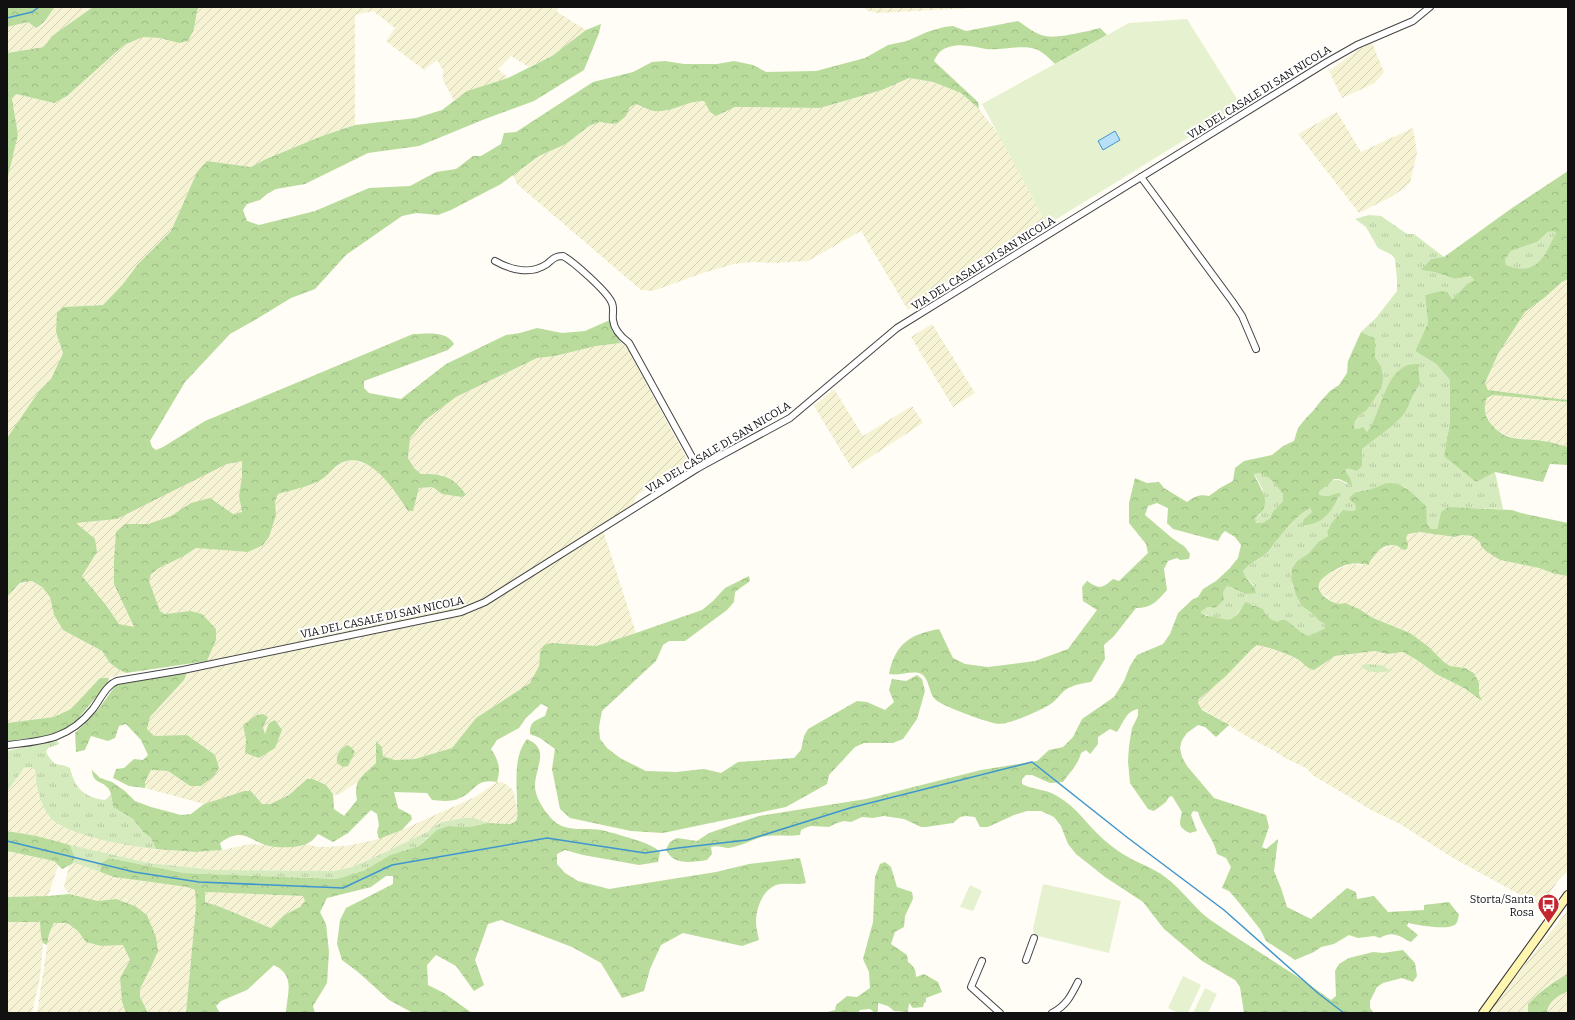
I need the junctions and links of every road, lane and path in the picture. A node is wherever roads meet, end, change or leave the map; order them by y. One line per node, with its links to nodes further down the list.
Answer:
1 (1430, 7): 2 (street, VIA DEL CASALE DI SAN NICOLA)
2 (1141, 177): 4 (street); 5 (street, VIA DEL CASALE DI SAN NICOLA)
3 (495, 262): 5 (street)
4 (1256, 349)
5 (698, 468): 6 (street, VIA DEL CASALE DI SAN NICOLA)
6 (7, 745)
7 (1568, 895): 14 (main road)
8 (1034, 938): 9 (street)
9 (1026, 960)
10 (982, 961): 12 (street)
11 (1078, 982): 13 (street)
12 (1000, 1013)
13 (1052, 1013)
14 (1484, 1013)

